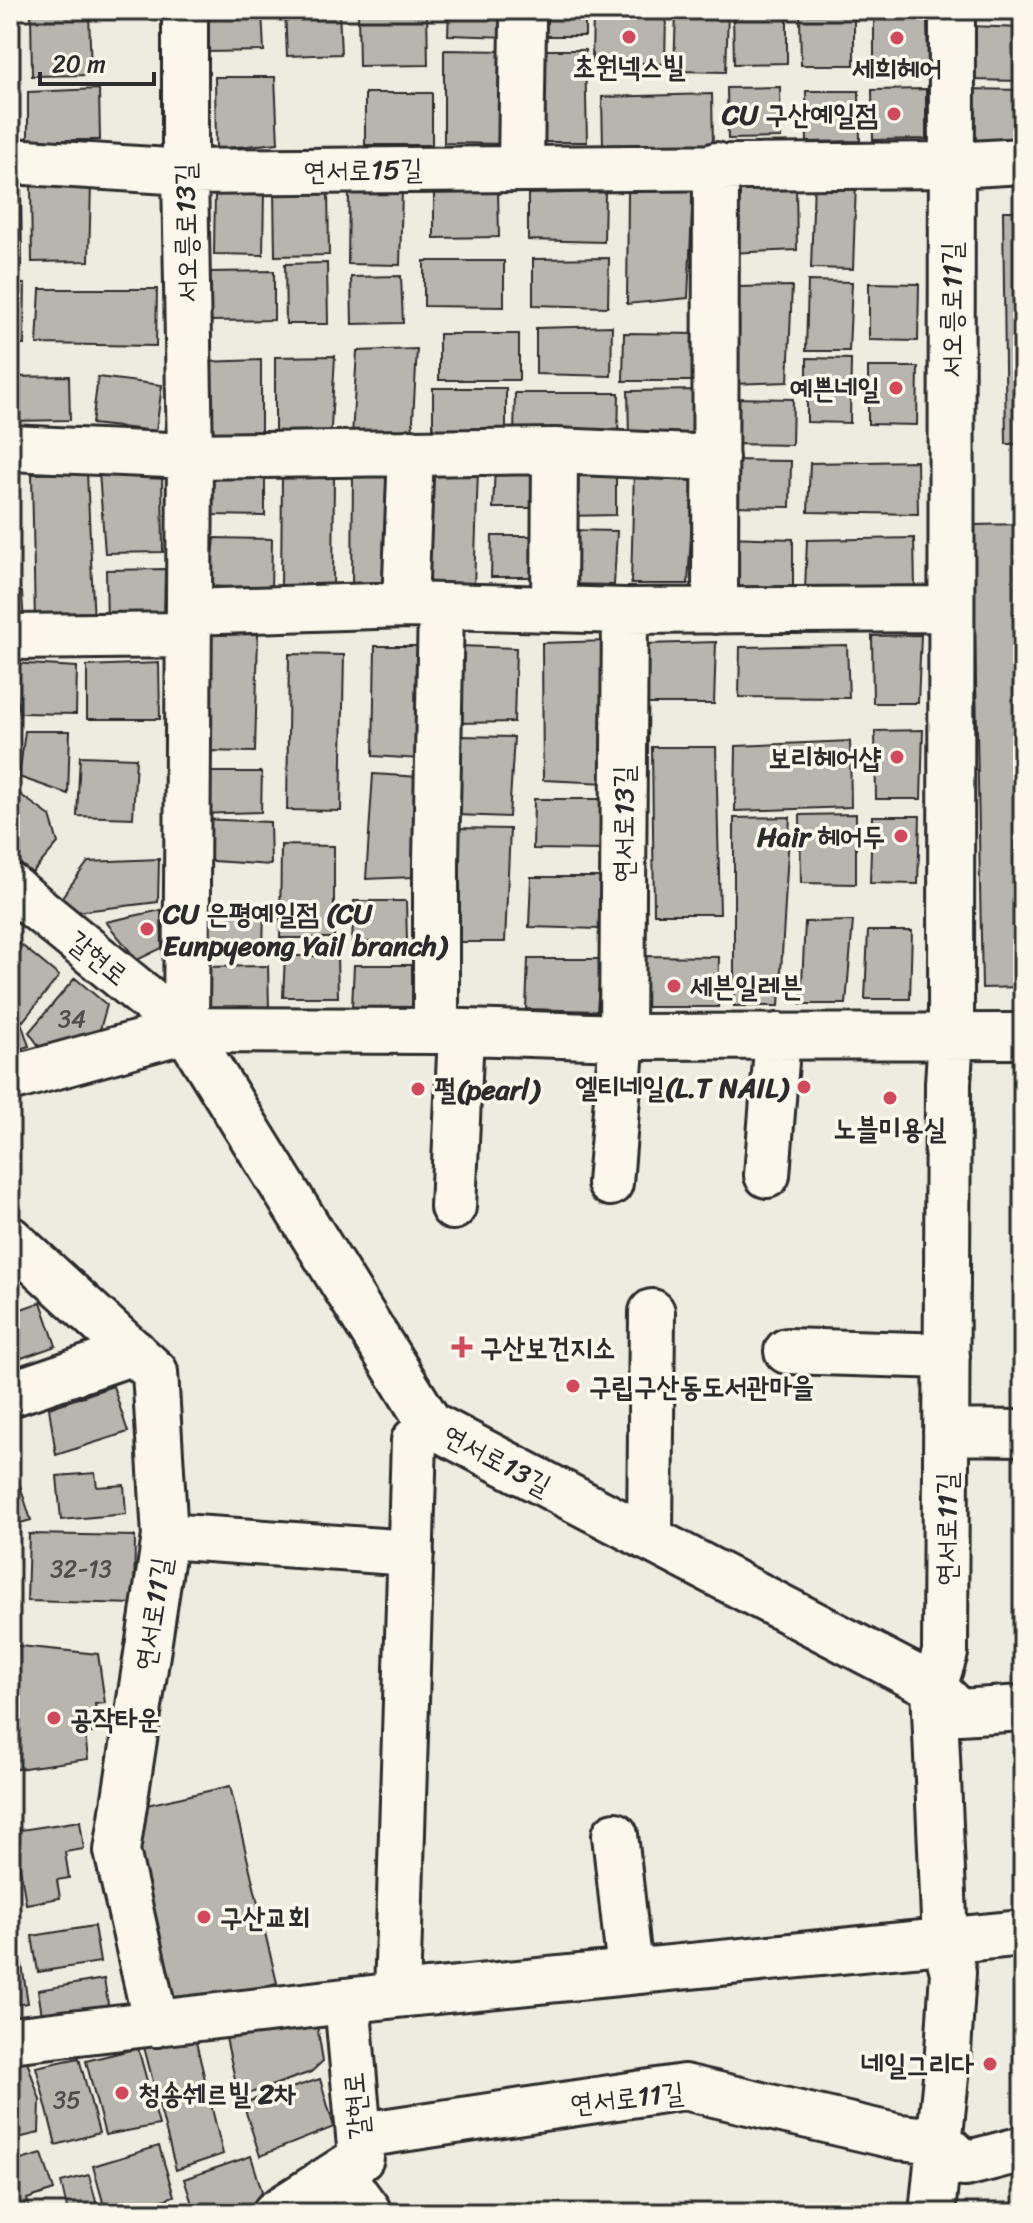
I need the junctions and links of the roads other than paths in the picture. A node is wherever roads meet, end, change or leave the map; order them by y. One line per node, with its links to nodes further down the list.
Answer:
1 (185, 10): 9 (street, 서오릉로13길)
2 (952, 10): 7 (street, 서오릉로11길)
3 (523, 21): 8 (street)
4 (10, 161): 9 (street, 연서로15길)
5 (1023, 161): 7 (street, 연서로15길)
6 (716, 165): 7 (street, 연서로15길); 8 (street, 연서로15길); 14 (street)
7 (954, 165): 17 (street, 서오릉로11길)
8 (521, 168): 9 (street, 연서로15길)
9 (185, 172): 13 (street, 서오릉로13길)
10 (10, 448): 13 (street)
11 (555, 451): 12 (street); 14 (street); 16 (street)
12 (411, 452): 13 (street); 15 (street)
13 (190, 456): 20 (street, 서오릉로13길)
14 (716, 458): 19 (street)
15 (423, 606): 16 (street); 20 (street); 24 (street)
16 (554, 609): 18 (street)
17 (951, 609): 19 (street); 26 (street, 서오릉로11길)
18 (625, 611): 19 (street); 28 (street, 연서로13길)
19 (715, 611)
20 (188, 623): 21 (street); 23 (street, 서오릉로13길)
21 (10, 637)
22 (10, 886): 23 (street, 갈현로)
23 (186, 1030): 24 (street); 29 (street); 39 (street, 연서로13길)
24 (449, 1032): 28 (street); 32 (street)
25 (778, 1036): 26 (street); 28 (street); 30 (street)
26 (951, 1036): 27 (street); 37 (street)
27 (1023, 1036)
28 (622, 1037): 31 (street, 연서로13길)
29 (10, 1079)
30 (767, 1175)
31 (610, 1183)
32 (453, 1207)
33 (10, 1239): 36 (street)
34 (652, 1312): 43 (street)
35 (787, 1351): 37 (street)
36 (134, 1352): 38 (street); 42 (street, 연서로11길)
37 (947, 1356): 40 (street)
38 (10, 1394)
39 (430, 1424): 43 (street, 연서로13길); 44 (street)
40 (946, 1432): 41 (street, 연서로11길); 45 (street, 연서로11길)
41 (1023, 1433)
42 (165, 1536): 44 (street); 53 (street, 연서로11길)
43 (650, 1539): 45 (street, 연서로13길)
44 (411, 1553): 51 (street)
45 (934, 1687): 46 (street, 연서로13길); 49 (street, 연서로11길)
46 (1023, 1708)
47 (615, 1835): 50 (street)
48 (1023, 1933): 49 (street)
49 (945, 1941): 50 (street); 56 (street, 연서로11길)
50 (630, 1971): 51 (street)
51 (397, 1995): 52 (street)
52 (353, 2000): 53 (street); 55 (street, 갈현로)
53 (156, 2024): 54 (street)
54 (10, 2040)
55 (359, 2133): 56 (street, 연서로11길); 58 (street, 갈현로)
56 (940, 2141): 57 (street, 연서로11길); 61 (street)
57 (1023, 2149)
58 (340, 2173): 59 (street, 갈현로); 60 (street)
59 (275, 2213)
60 (367, 2213)
61 (932, 2213)

